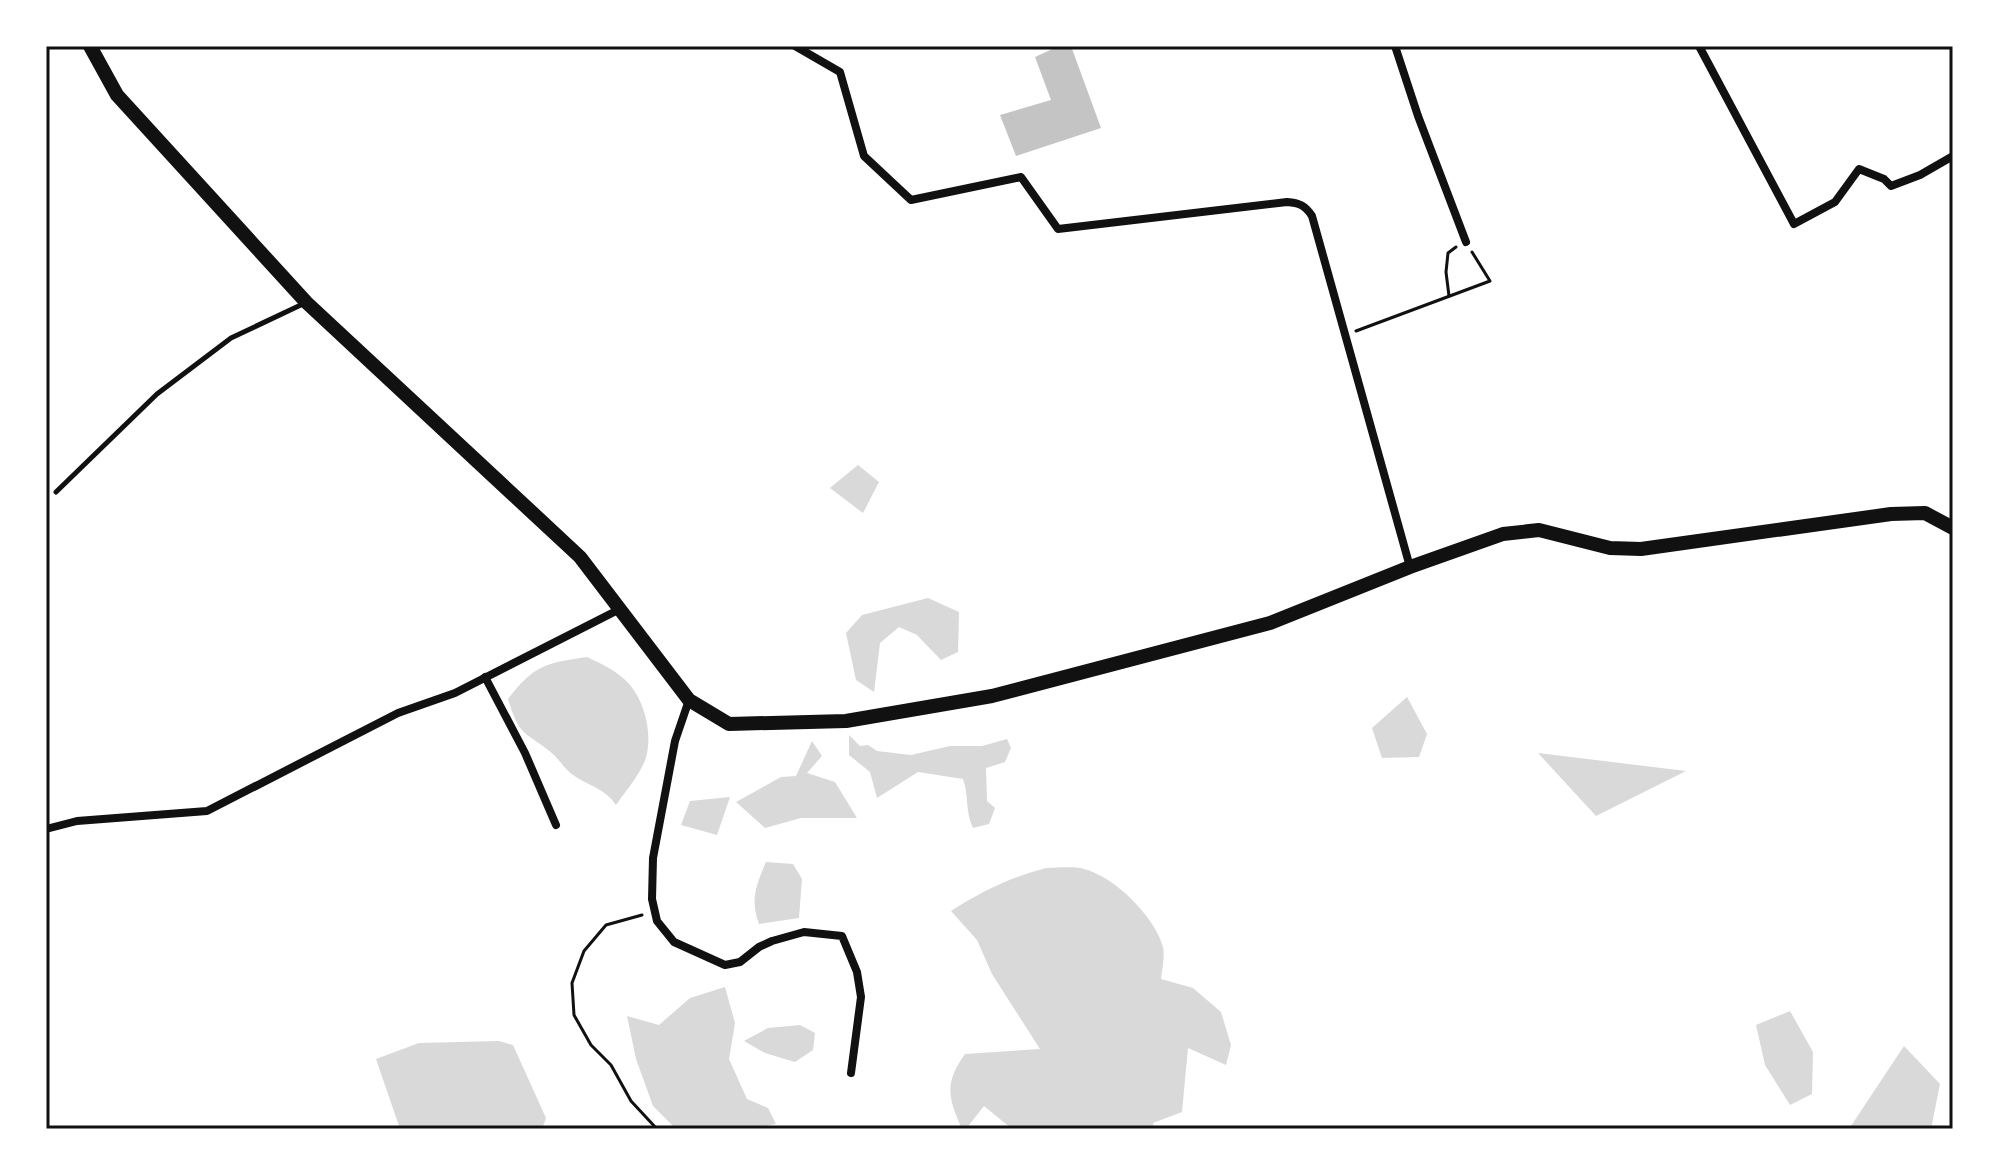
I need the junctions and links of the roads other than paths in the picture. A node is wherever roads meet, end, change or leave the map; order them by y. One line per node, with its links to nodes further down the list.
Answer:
1 (90, 46): 7 (street)
2 (795, 46): 10 (street)
3 (1395, 46): 6 (street)
4 (1699, 46): 5 (street)
5 (1953, 156)
6 (1466, 242)
7 (306, 302): 8 (lane); 11 (street)
8 (56, 492)
9 (1953, 528): 10 (street)
10 (1410, 567): 13 (street)
11 (620, 609): 12 (street); 13 (street)
12 (485, 677): 14 (street); 15 (street)
13 (689, 700): 16 (street)
14 (556, 825)
15 (46, 829)
16 (851, 1073)

